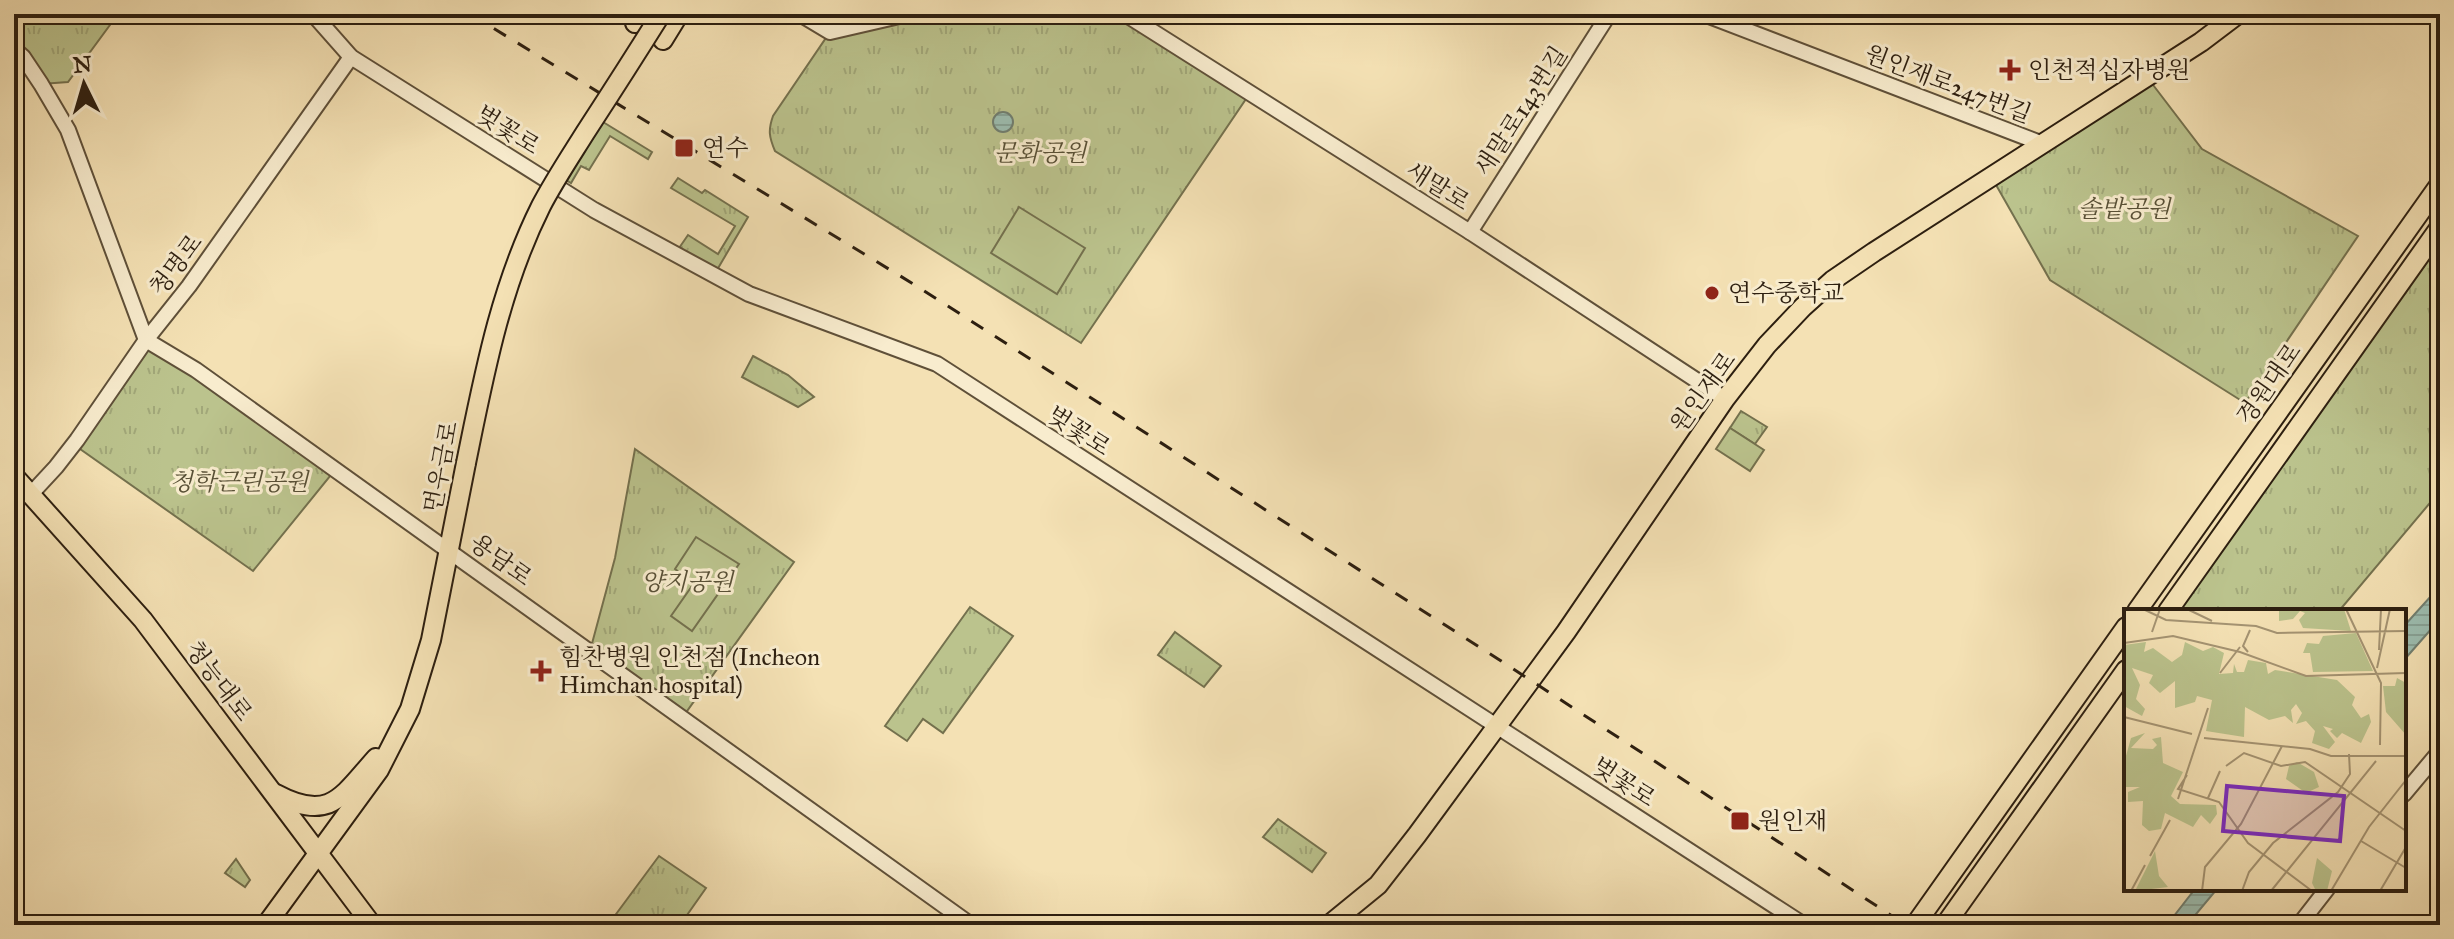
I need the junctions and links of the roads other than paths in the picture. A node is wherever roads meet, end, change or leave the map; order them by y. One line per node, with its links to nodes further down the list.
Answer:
1 (313, 14): 12 (street, 벚꽃로)
2 (661, 14): 20 (main road, 먼우금로, bridge)
3 (679, 14): 10 (main road)
4 (800, 14): 5 (street)
5 (908, 14)
6 (1125, 14): 16 (street, 새말로)
7 (1609, 14): 16 (street, 새말로143번길)
8 (1704, 14): 13 (street, 원인재로247번길)
9 (2238, 14): 13 (main road, 원인재로)
10 (663, 40)
11 (14, 49): 17 (street)
12 (351, 57): 17 (street, 청명로); 25 (street, 벚꽃로)
13 (2043, 144): 18 (main road, 원인재로)
14 (2440, 184): 21 (main road, 경원대로)
15 (2440, 227): 22 (main road, 경원대로)
16 (1470, 232): 18 (street, 새말로)
17 (146, 340): 19 (street, 청명로); 20 (street, 용담로)
18 (1725, 399): 25 (main road, 원인재로)
19 (19, 484): 28 (main road, 청능대로)
20 (449, 550): 26 (main road, 먼우금로); 34 (street, 용담로)
21 (2138, 609)
22 (2169, 609)
23 (2124, 630): 37 (main road)
24 (2124, 673): 38 (main road)
25 (1497, 727): 35 (main road, 원인재로); 36 (street, 벚꽃로)
26 (399, 732): 28 (main road); 30 (main road, 먼우금로)
27 (2440, 751): 29 (street)
28 (273, 792): 30 (main road, 청능대로)
29 (2406, 792)
30 (318, 852): 32 (main road, 먼우금로); 33 (main road, 청능대로)
31 (2325, 891): 39 (street)
32 (266, 925)
33 (372, 925)
34 (971, 925)
35 (1329, 925)
36 (1804, 925)
37 (1915, 925)
38 (1945, 925)
39 (2299, 925)

